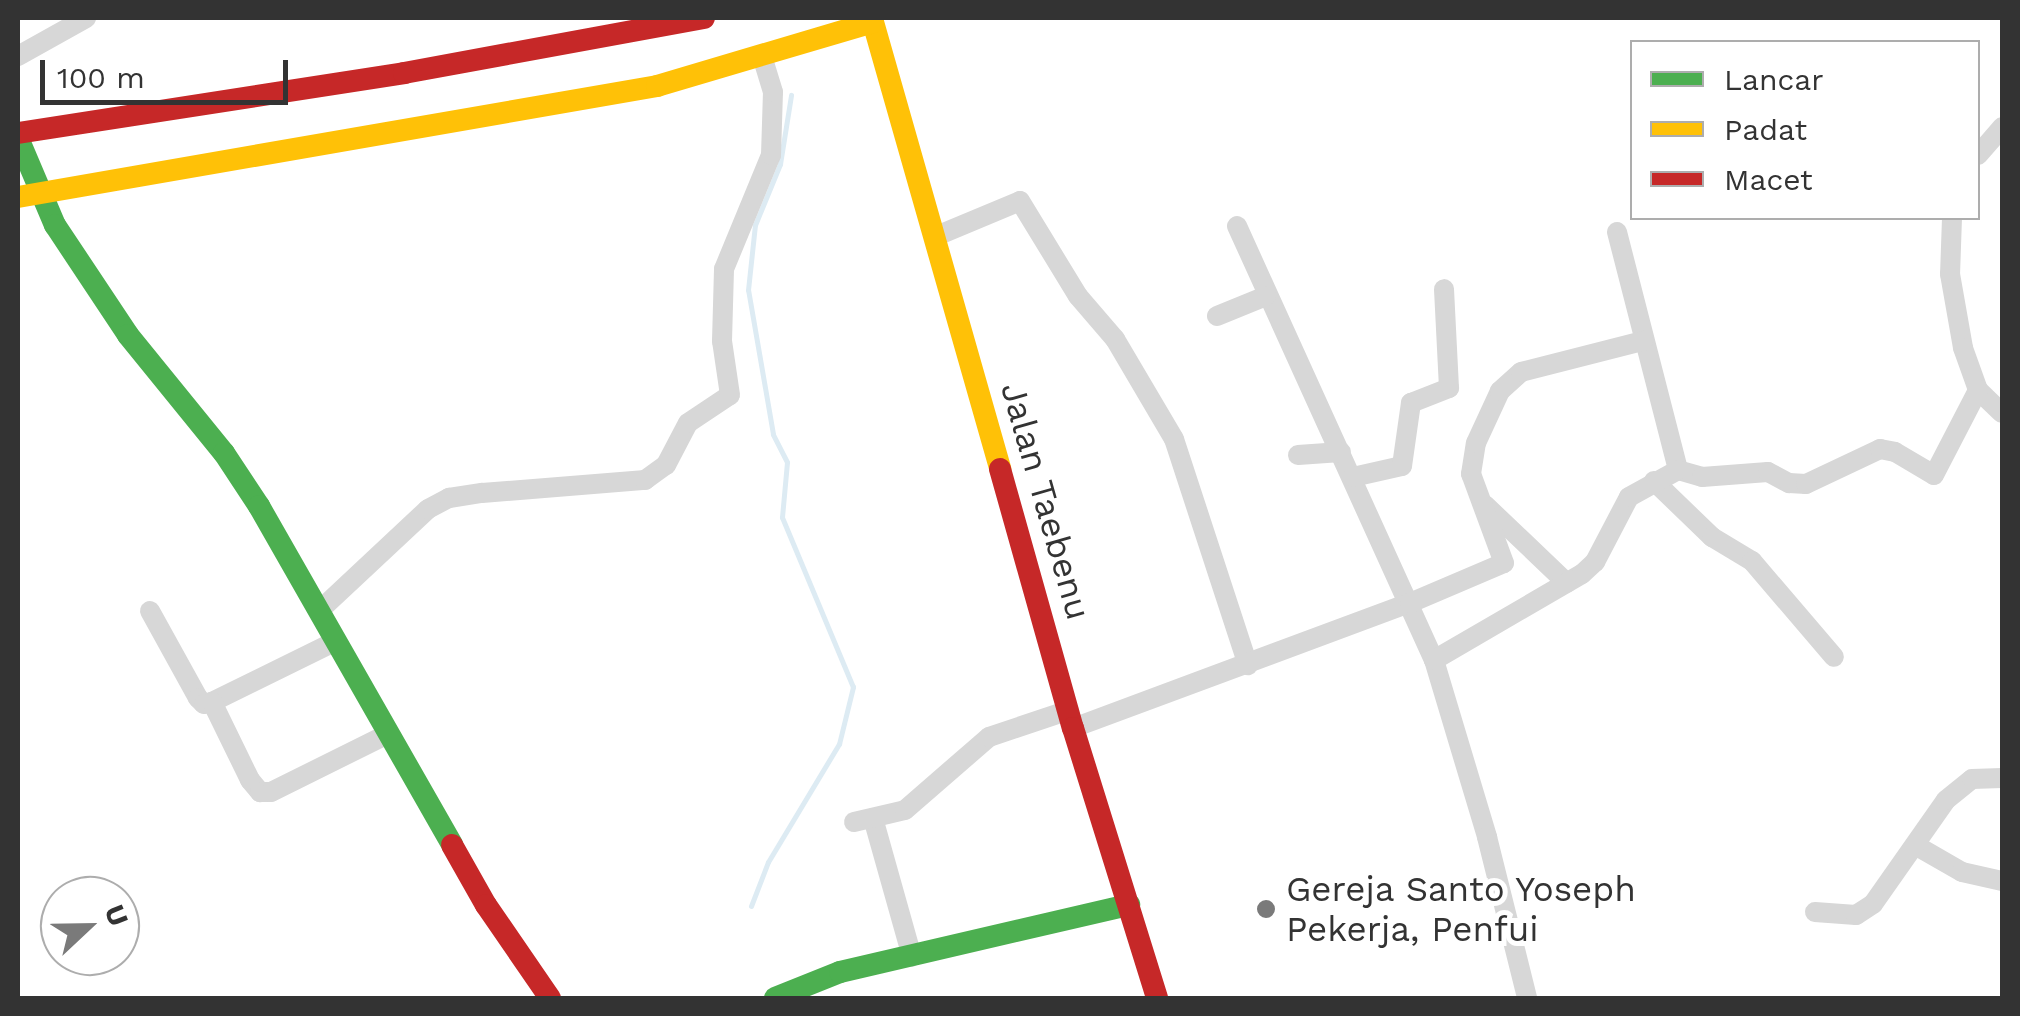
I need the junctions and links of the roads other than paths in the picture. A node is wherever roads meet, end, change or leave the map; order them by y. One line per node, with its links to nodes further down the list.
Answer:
1 (86, 18): 3 (street)
2 (704, 18): 6 (main road)
3 (18, 56)
4 (762, 56): 8 (main road); 13 (main road, Jalan Taebenu); 28 (street)
5 (2002, 128): 7 (street)
6 (18, 136): 8 (main road)
7 (1980, 153)
8 (42, 192): 9 (main road); 28 (main road)
9 (18, 197)
10 (1952, 220): 18 (street)
11 (1237, 226): 15 (street)
12 (1617, 232): 17 (street)
13 (934, 237): 33 (street); 35 (main road, Jalan Taebenu)
14 (1444, 289): 23 (street)
15 (1266, 296): 16 (street); 20 (street)
16 (1217, 316)
17 (1644, 341): 22 (street); 25 (street)
18 (1978, 390): 19 (street); 22 (street)
19 (2002, 413)
20 (1342, 452): 21 (street); 23 (street)
21 (1298, 454)
22 (1678, 470): 24 (street)
23 (1354, 477): 27 (street)
24 (1654, 482): 26 (street); 31 (street)
25 (1480, 500): 26 (street); 27 (street)
26 (1567, 583): 32 (street)
27 (1410, 603): 32 (street); 33 (street)
28 (320, 610): 30 (main road)
29 (150, 611): 34 (street)
30 (334, 642): 34 (street); 36 (main road)
31 (1834, 657)
32 (1434, 660): 46 (street)
33 (1248, 666): 35 (street)
34 (212, 702): 36 (street)
35 (1071, 719): 40 (main road, Jalan Taebenu); 42 (street)
36 (388, 734): 43 (main road)
37 (2002, 778): 38 (street)
38 (1915, 844): 39 (street); 41 (street)
39 (2002, 881)
40 (1130, 906): 42 (main road); 45 (main road, Jalan Taebenu)
41 (1815, 912)
42 (912, 956): 44 (main road)
43 (550, 998)
44 (776, 998)
45 (1157, 998)
46 (1527, 998)

